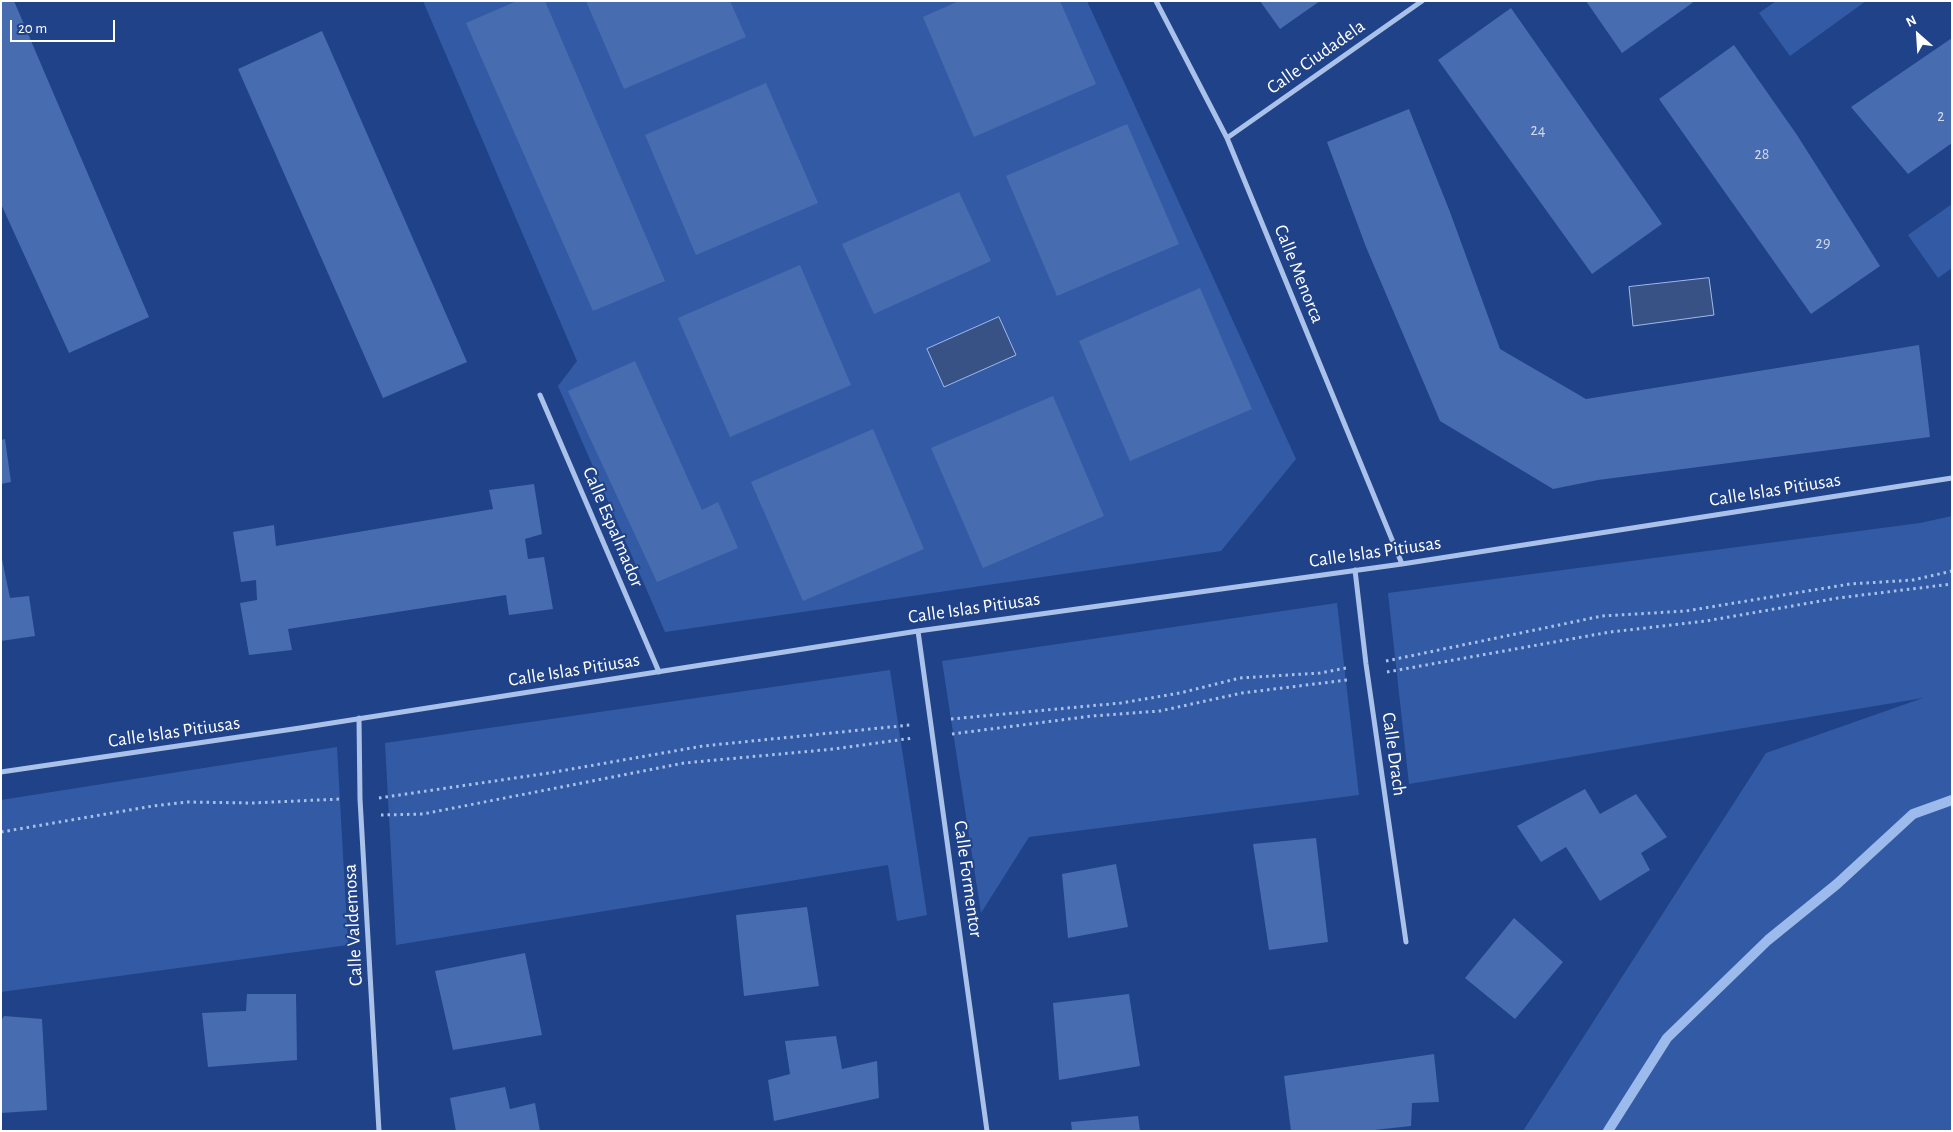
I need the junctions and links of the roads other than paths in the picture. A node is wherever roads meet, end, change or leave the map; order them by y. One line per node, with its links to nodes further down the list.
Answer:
1 (1156, 1): 3 (street, Calle Menorca)
2 (1422, 1): 3 (street, Calle Ciudadela)
3 (1227, 138): 6 (street, Calle Menorca)
4 (540, 395): 9 (street, Calle Espalmador)
5 (1952, 478): 6 (street, Calle Islas Pitiusas)
6 (1402, 564): 7 (street, Calle Islas Pitiusas)
7 (1355, 570): 8 (street, Calle Islas Pitiusas); 12 (street, Calle Drach)
8 (918, 631): 9 (street, Calle Islas Pitiusas); 14 (street, Calle Formentor)
9 (659, 672): 10 (street, Calle Islas Pitiusas)
10 (358, 718): 11 (street, Calle Islas Pitiusas); 13 (street, Calle Valdemosa)
11 (1, 772)
12 (1406, 942)
13 (379, 1131)
14 (987, 1131)

